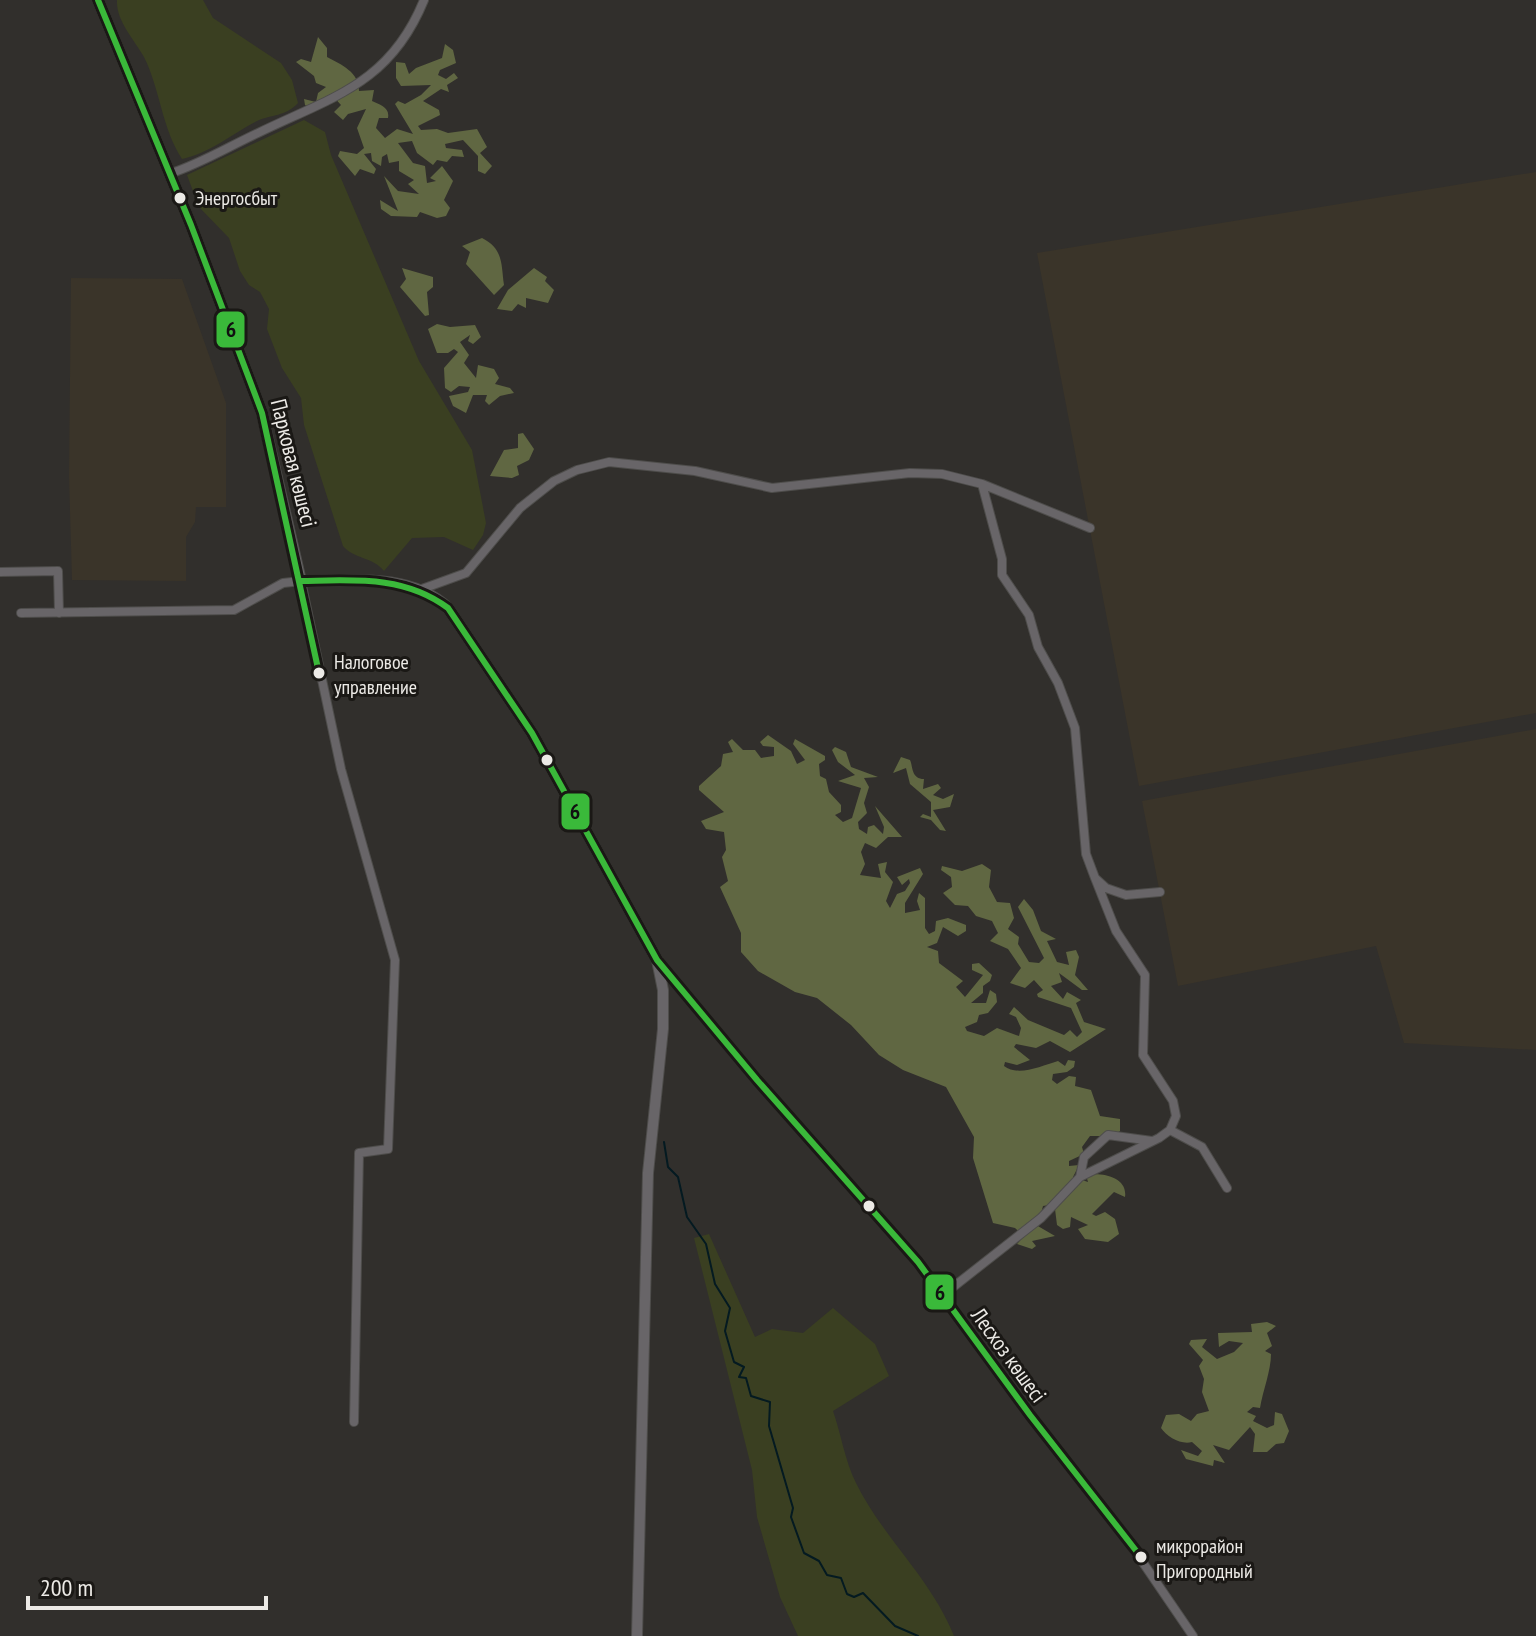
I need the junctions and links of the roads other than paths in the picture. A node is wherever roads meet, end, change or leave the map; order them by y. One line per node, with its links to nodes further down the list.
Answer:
1 (98, 0): 3 (street, Парковая көшесі)
2 (424, 0): 3 (street)
3 (169, 174): 7 (street, Парковая көшесі)
4 (982, 484): 5 (street); 8 (street); 11 (street)
5 (1090, 528)
6 (0, 572): 10 (street)
7 (301, 581): 8 (street); 10 (street); 19 (street)
8 (422, 589): 13 (street)
9 (21, 613): 10 (street)
10 (59, 613)
11 (1095, 878): 12 (street); 14 (street)
12 (1160, 892)
13 (657, 960): 18 (street, Лесхоз көшесі); 20 (street)
14 (1170, 1130): 15 (street); 17 (street)
15 (1153, 1141): 16 (street); 16 (street)
16 (1080, 1177): 18 (street)
17 (1227, 1188)
18 (943, 1295): 21 (street, Лесхоз көшесі)
19 (354, 1422)
20 (637, 1636)
21 (1193, 1636)

